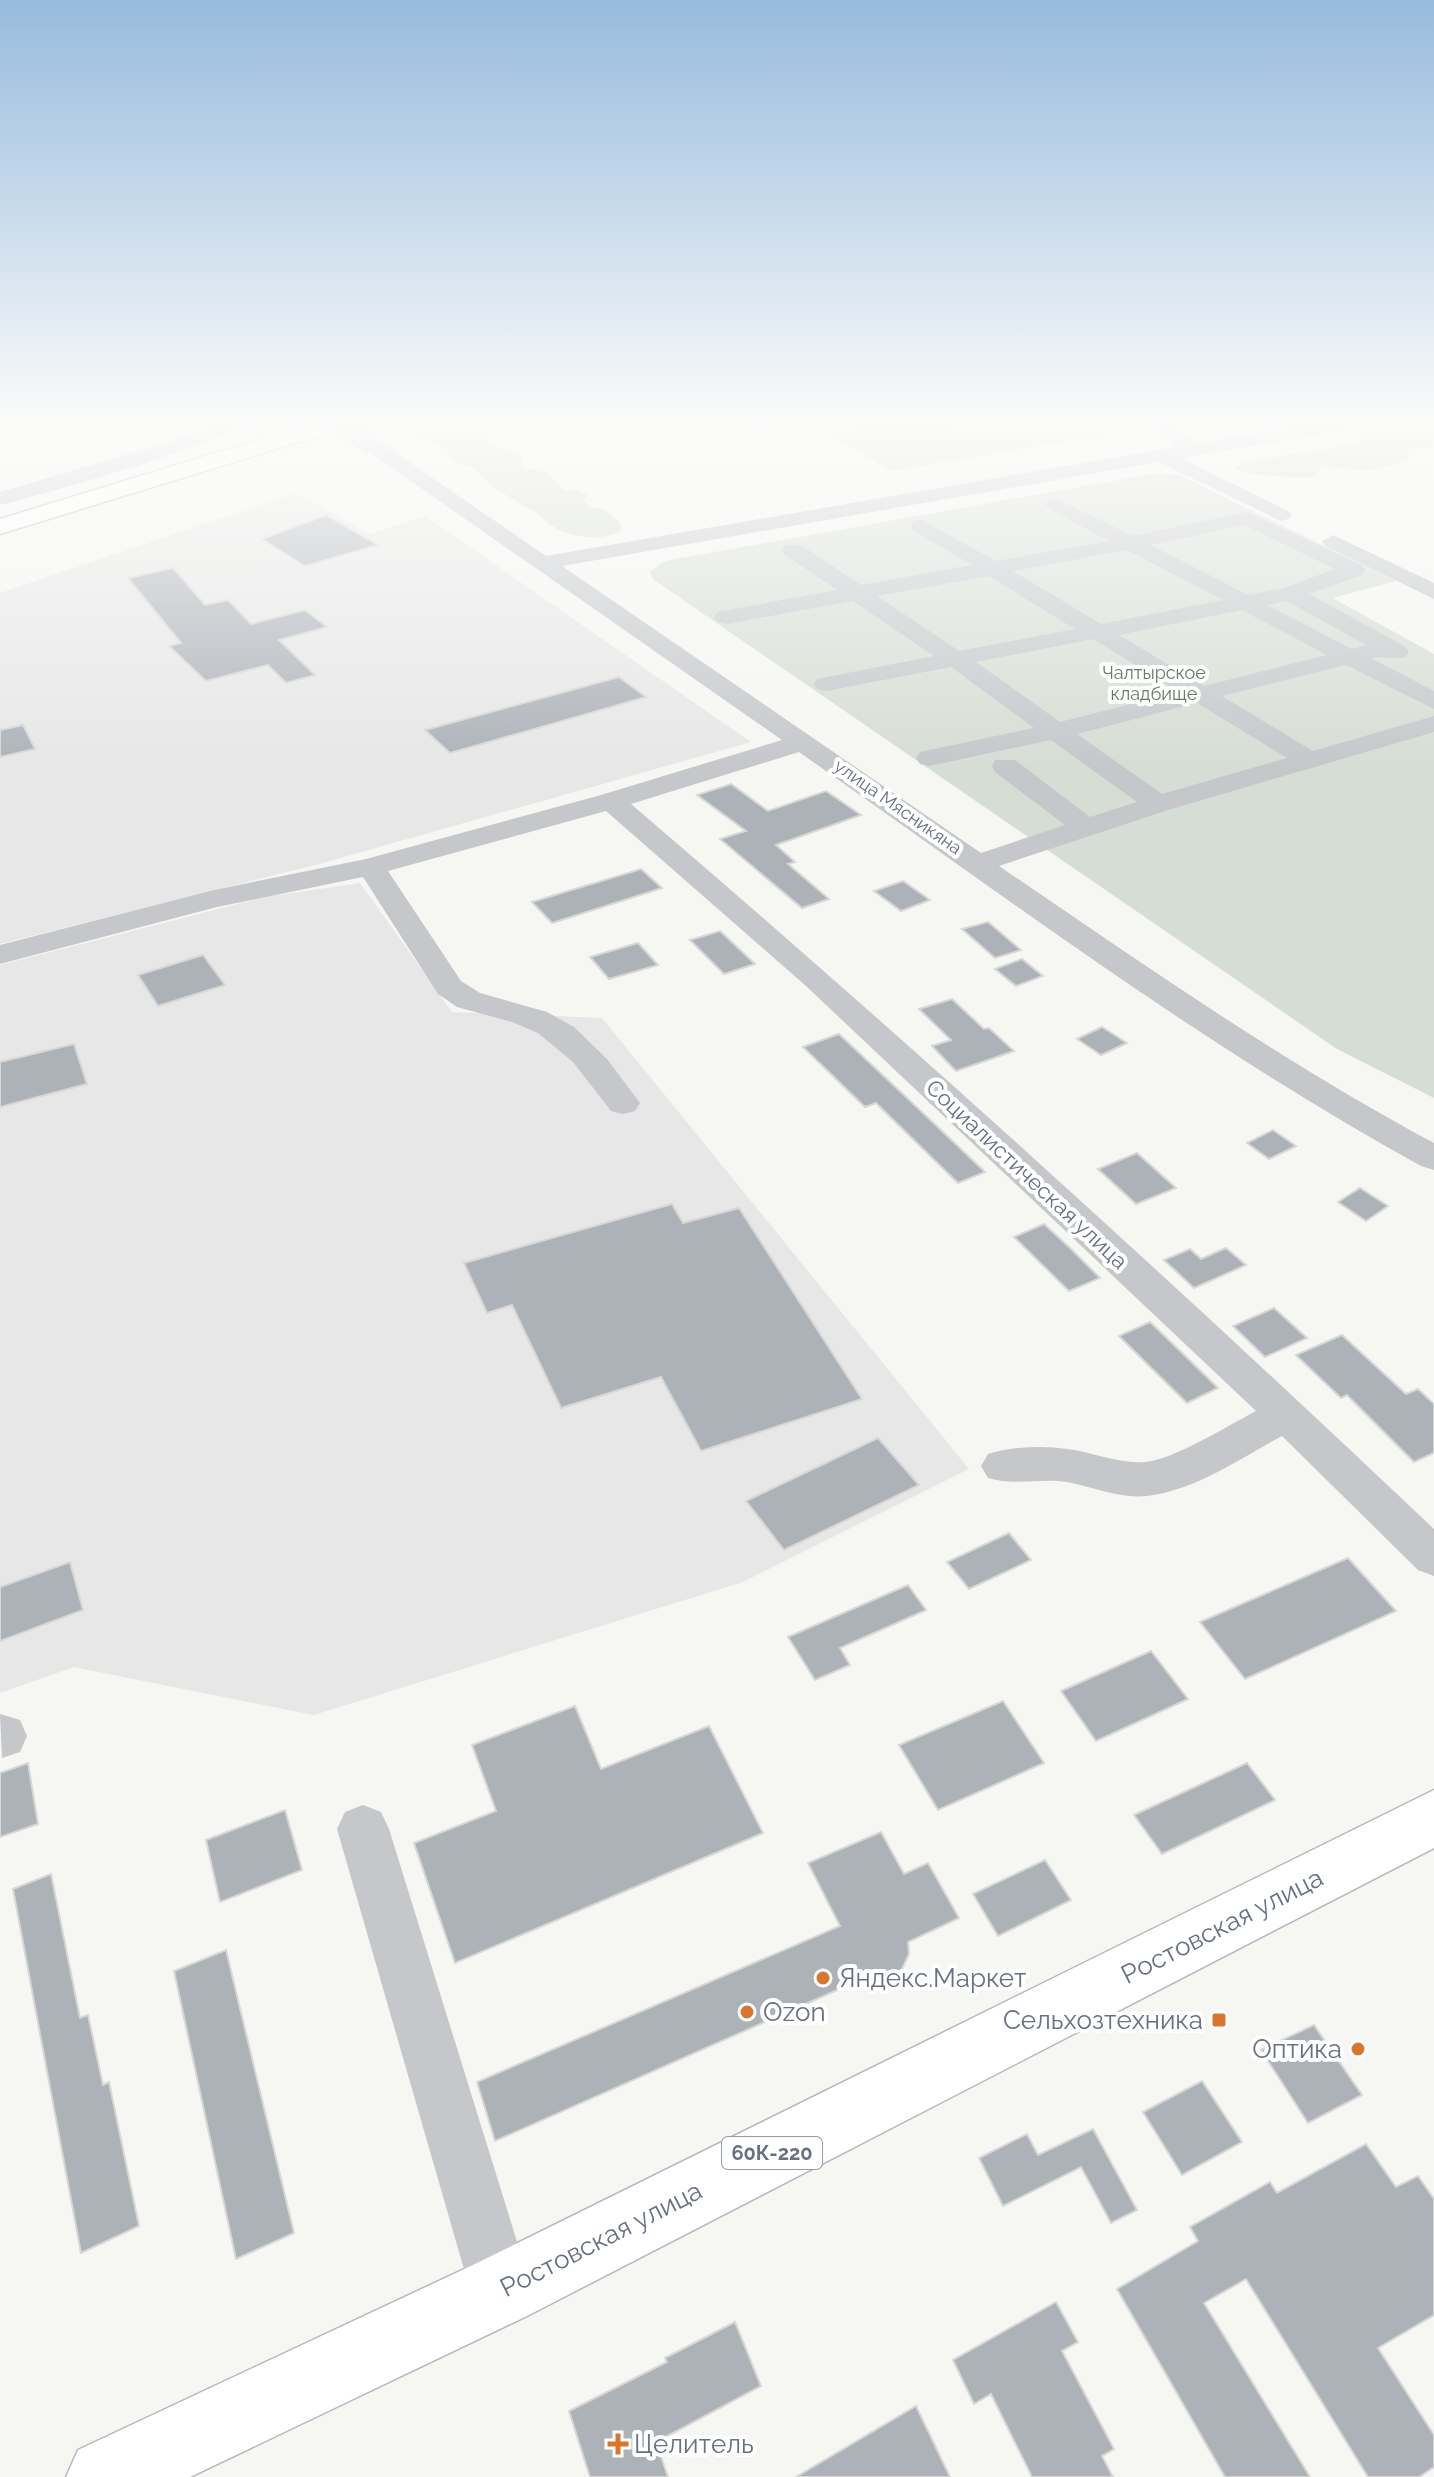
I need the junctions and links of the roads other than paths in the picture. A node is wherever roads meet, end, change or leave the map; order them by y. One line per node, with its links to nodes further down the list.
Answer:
1 (504, 537): 10 (street, улица Мясникяна, bridge)
2 (695, 537): 10 (street)
3 (939, 537): 11 (street)
4 (1119, 537): 8 (street)
5 (1161, 537): 8 (street)
6 (1285, 537): 14 (street)
7 (1323, 537): 12 (street)
8 (1131, 543): 11 (street); 15 (street)
9 (793, 550): 13 (street)
10 (542, 563): 27 (street, улица Мясникяна)
11 (993, 569): 13 (street); 17 (street)
12 (1434, 592)
13 (855, 593): 16 (street); 20 (street)
14 (1290, 593): 15 (street); 18 (street)
15 (1245, 603): 17 (street); 19 (street)
16 (726, 617)
17 (1098, 632): 20 (street); 23 (street)
18 (1387, 647): 19 (street); 21 (street)
19 (1350, 656): 23 (street); 24 (street)
20 (955, 659): 22 (street); 26 (street)
21 (1422, 667)
22 (826, 684)
23 (1204, 695): 26 (street); 29 (street)
24 (1434, 701)
25 (1434, 724): 29 (street)
26 (1056, 731): 28 (street); 32 (street)
27 (804, 742): 31 (street); 34 (street, улица Мясникяна)
28 (929, 758)
29 (1311, 761): 32 (street)
30 (1005, 766): 33 (street)
31 (611, 801): 35 (street); 39 (street, Социалистическая улица)
32 (1158, 804): 33 (street)
33 (1085, 827): 34 (street)
34 (978, 863): 38 (street, улица Мясникяна)
35 (370, 867): 36 (street); 37 (street)
36 (0, 955)
37 (623, 1103)
38 (1434, 1158)
39 (1287, 1415): 40 (street); 41 (street, Социалистическая улица)
40 (1003, 1466)
41 (1434, 1557)
42 (1434, 1818): 44 (main road, Ростовская улица / 60К-220)
43 (363, 1829): 44 (street)
44 (501, 2290): 45 (main road, Ростовская улица / 60К-220)
45 (105, 2477)

